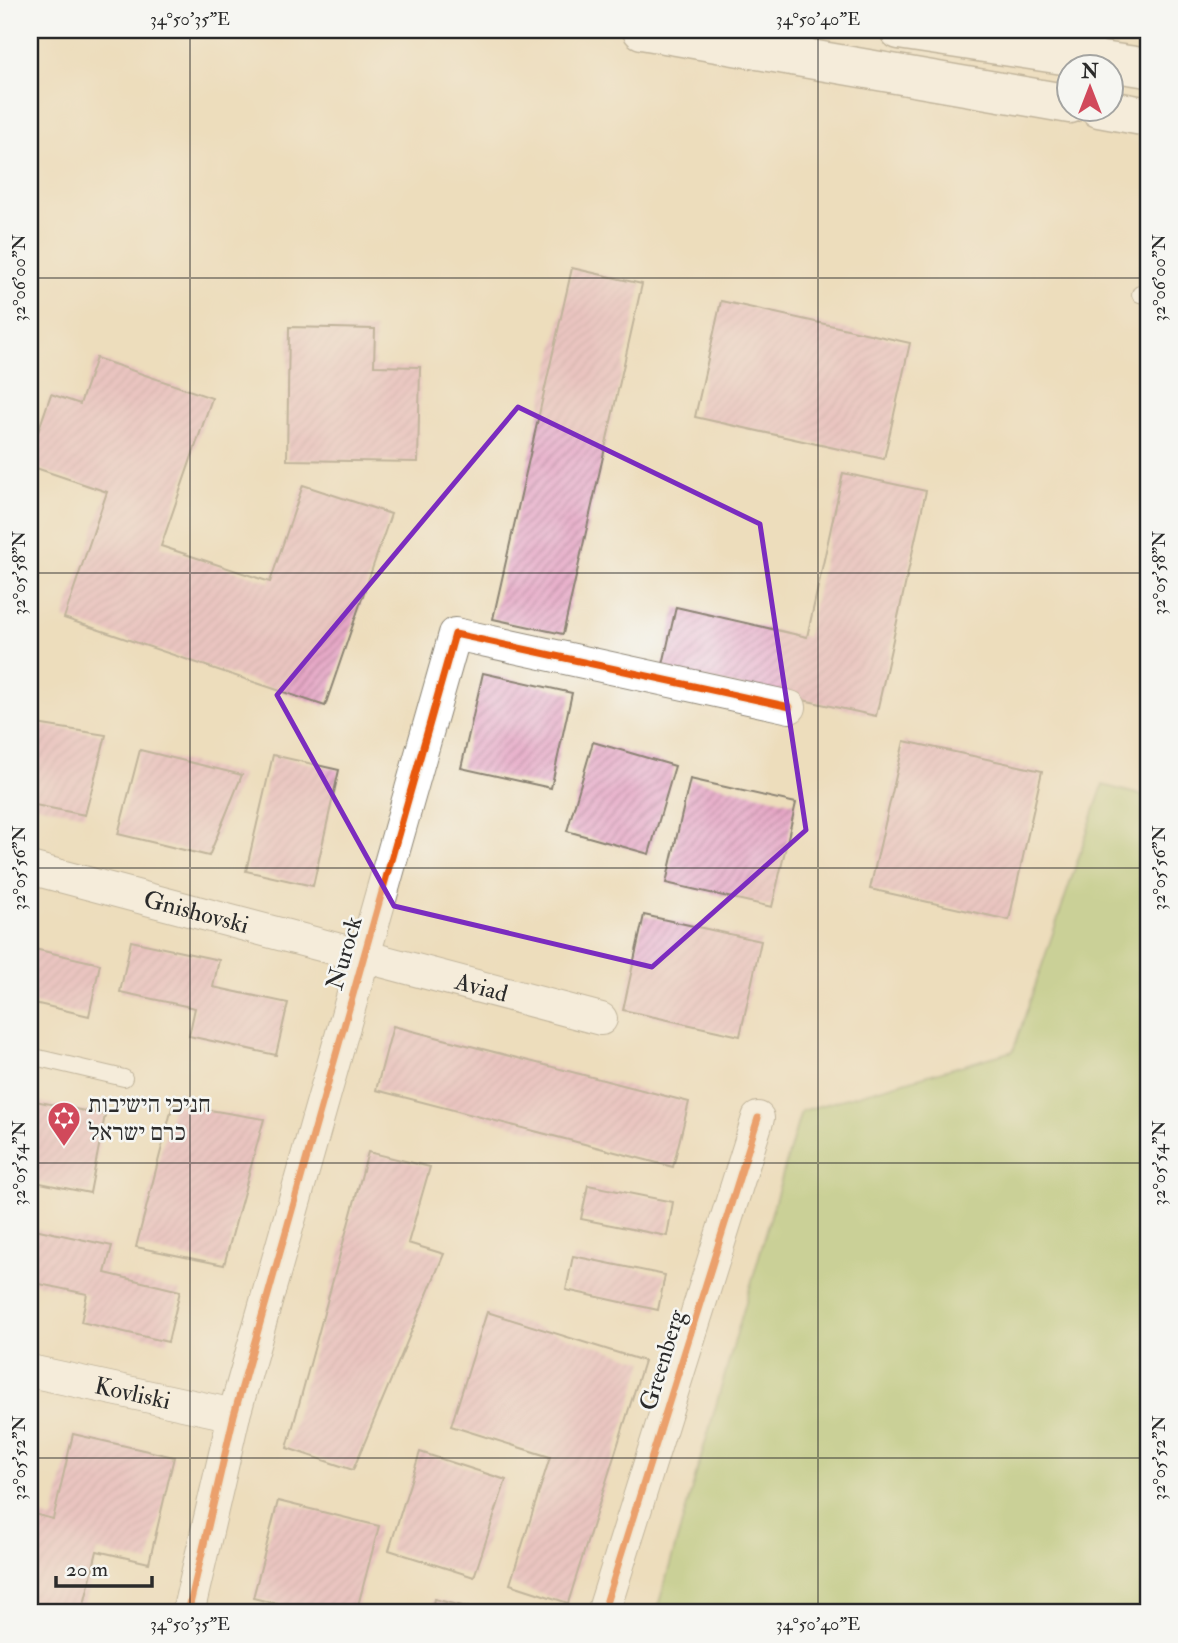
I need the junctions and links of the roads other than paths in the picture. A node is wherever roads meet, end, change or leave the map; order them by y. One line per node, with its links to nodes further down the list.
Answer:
1 (642, 30): 4 (main road)
2 (899, 30): 3 (main road)
3 (1148, 68)
4 (1056, 102)
5 (1126, 113): 6 (main road)
6 (1148, 117)
7 (790, 707): 9 (street, Nurock)
8 (30, 868): 9 (street, Gnishovski)
9 (363, 958): 10 (street, Aviad); 15 (street, Nurock)
10 (601, 1019)
11 (30, 1056): 12 (lane)
12 (124, 1078)
13 (758, 1118): 17 (street, Greenberg)
14 (30, 1371): 15 (street, Kovliski)
15 (234, 1415): 16 (street, Nurock)
16 (188, 1613)
17 (603, 1613)

